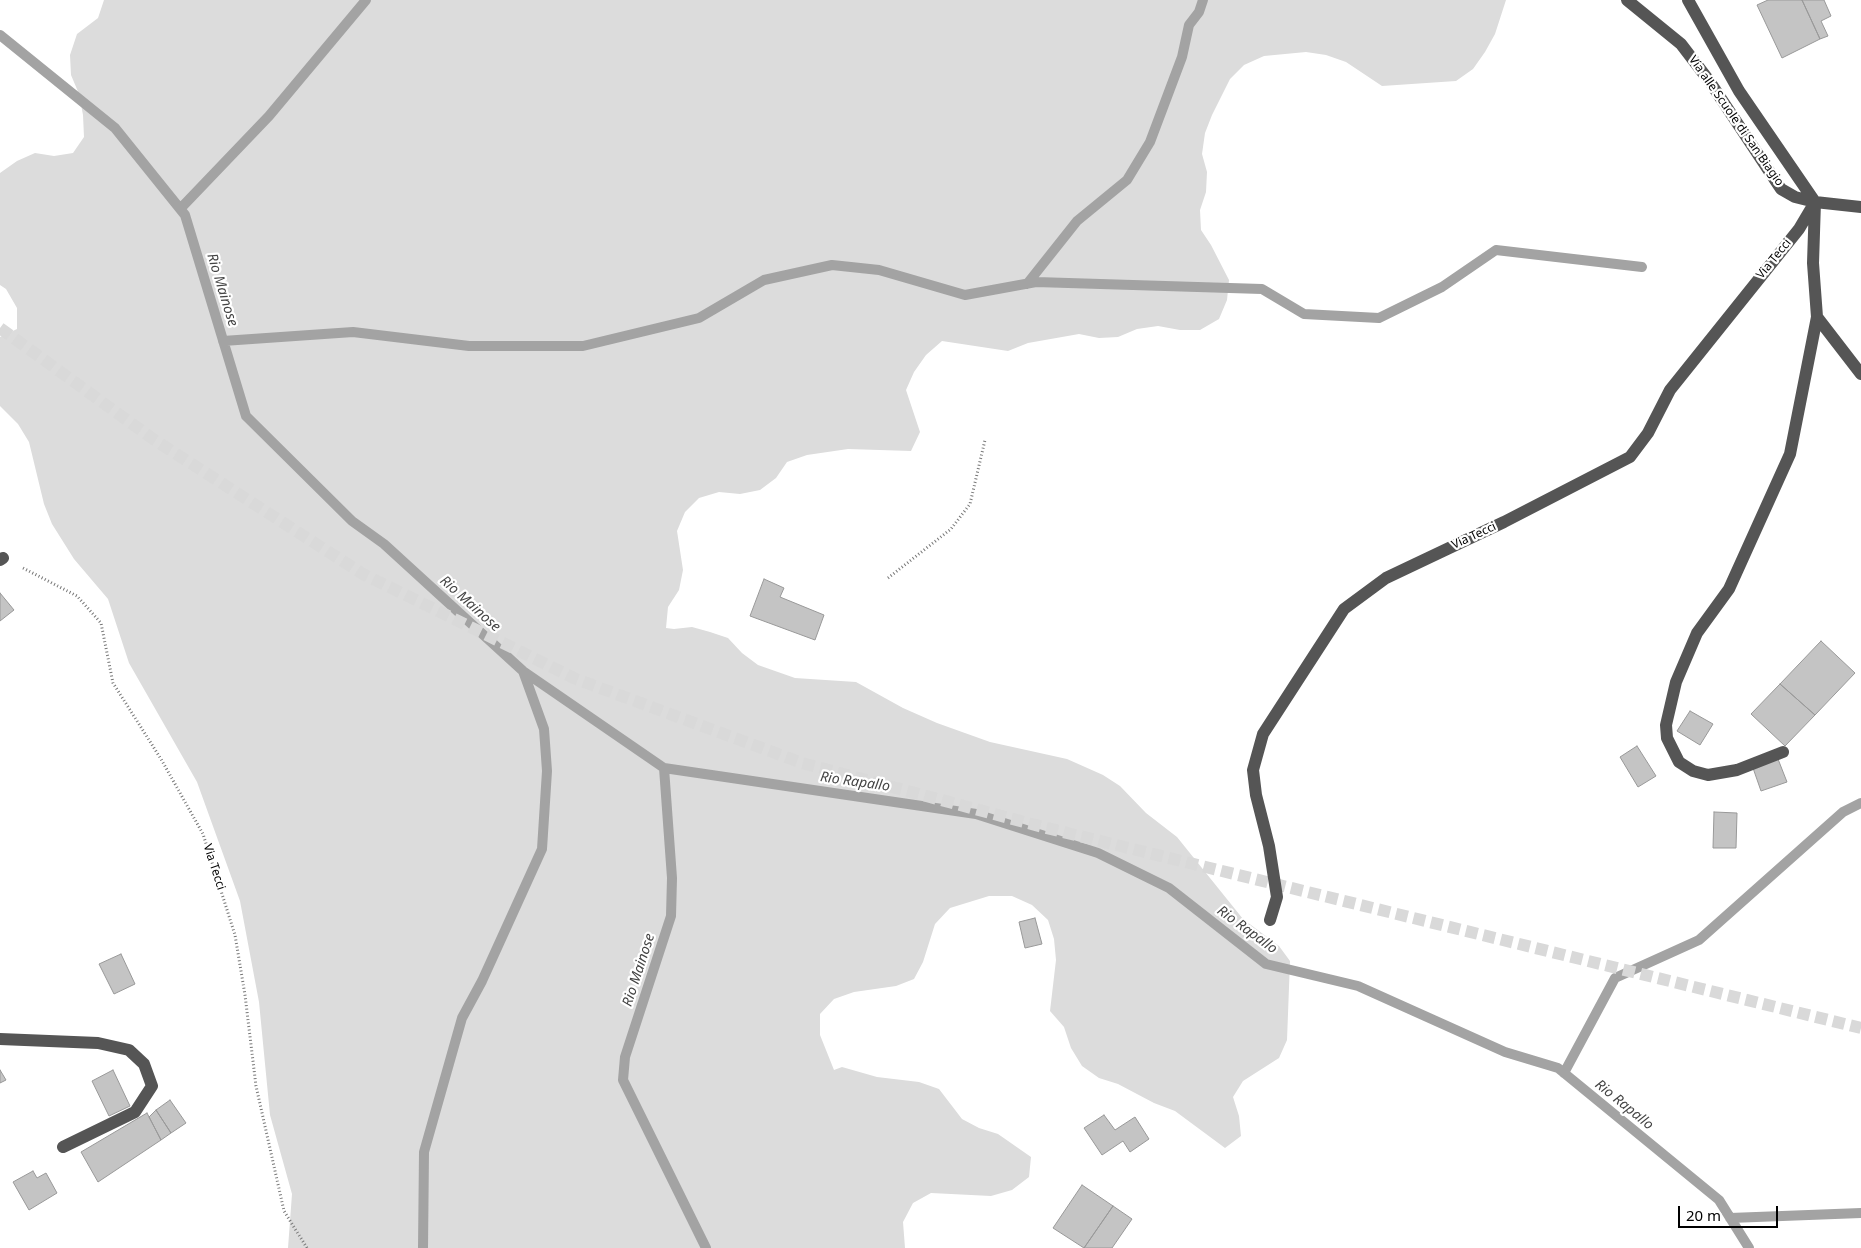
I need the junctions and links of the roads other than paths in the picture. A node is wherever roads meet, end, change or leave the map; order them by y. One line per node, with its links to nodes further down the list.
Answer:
1 (1627, 0): 3 (street, Via alle Scuole di San Biagio)
2 (1688, 0): 3 (street)
3 (1815, 202): 4 (street, Via alle Scuole di San Biagio); 5 (street); 8 (street, Via Tecci)
4 (1861, 207)
5 (1817, 317): 6 (street); 7 (street)
6 (1861, 374)
7 (1782, 752)
8 (1270, 920)
9 (0, 1039): 10 (street)
10 (62, 1148)

